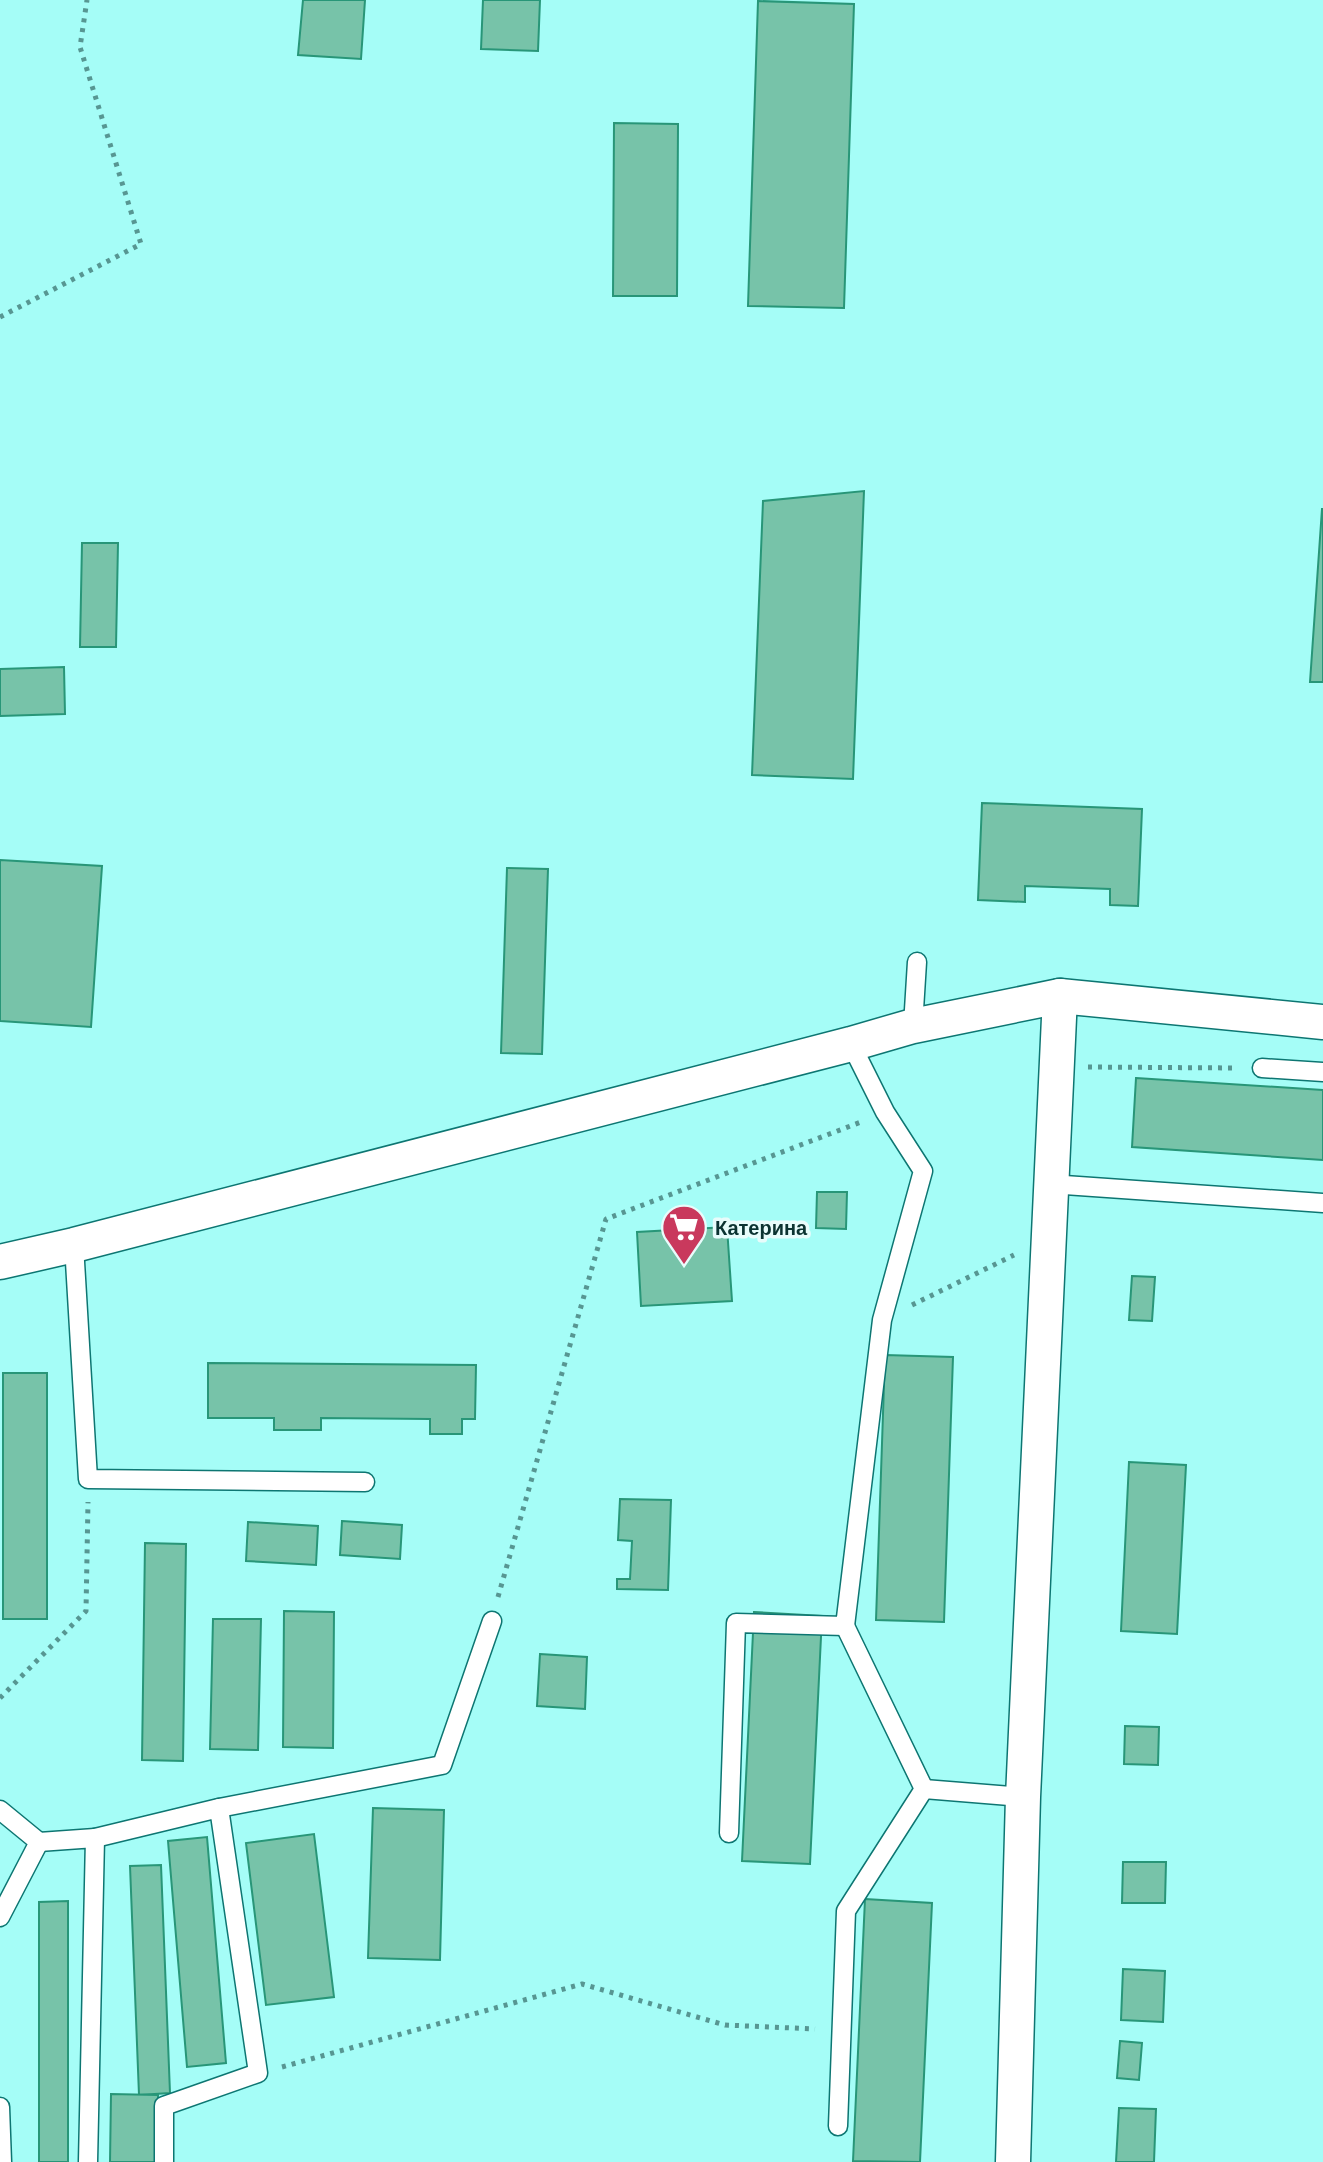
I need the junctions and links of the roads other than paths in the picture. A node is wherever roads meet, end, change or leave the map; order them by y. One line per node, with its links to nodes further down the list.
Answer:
1 (917, 962): 4 (lane)
2 (1060, 996): 3 (street); 4 (street); 8 (street)
3 (1323, 1022)
4 (913, 1026): 5 (street)
5 (851, 1044): 10 (street); 14 (lane)
6 (1262, 1068): 7 (lane)
7 (1323, 1072)
8 (1050, 1184): 9 (lane); 16 (street)
9 (1323, 1203)
10 (74, 1245): 11 (street); 12 (lane)
11 (0, 1262)
12 (365, 1482)
13 (492, 1621): 17 (lane)
14 (845, 1626): 15 (lane); 19 (lane)
15 (924, 1789): 16 (lane); 24 (lane)
16 (1023, 1797): 28 (street)
17 (219, 1808): 20 (lane); 27 (lane)
18 (0, 1810): 21 (lane)
19 (729, 1833)
20 (95, 1838): 21 (lane); 26 (lane)
21 (39, 1842): 22 (lane)
22 (0, 1917)
23 (0, 2107): 25 (lane)
24 (838, 2126)
25 (2, 2162)
26 (88, 2162)
27 (164, 2162)
28 (1013, 2162)

